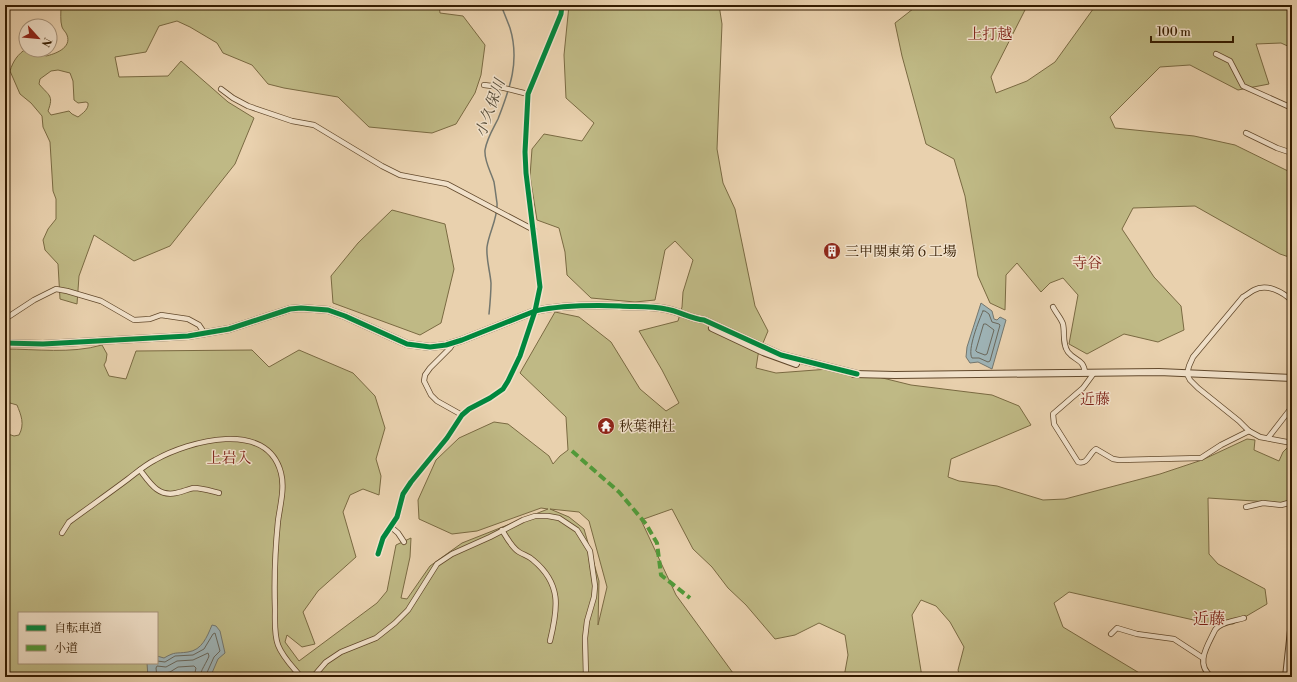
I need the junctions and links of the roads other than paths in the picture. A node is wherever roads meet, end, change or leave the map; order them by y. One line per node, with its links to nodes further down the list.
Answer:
1 (562, 5): 5 (street)
2 (1216, 54): 6 (street)
3 (484, 85): 5 (street)
4 (221, 89): 9 (street)
5 (528, 94): 9 (street)
6 (1292, 108)
7 (1246, 133): 8 (street)
8 (1292, 153)
9 (534, 230): 12 (street)
10 (1292, 301): 19 (street)
11 (1053, 307): 17 (street)
12 (535, 311): 16 (street); 17 (street); 22 (street)
13 (5, 318): 14 (street)
14 (205, 334): 15 (street); 16 (street)
15 (5, 343)
16 (453, 343): 22 (street)
17 (1085, 373): 18 (street)
18 (1094, 373): 19 (street); 23 (street)
19 (1187, 374): 20 (street); 23 (street)
20 (1292, 378)
21 (1292, 406): 24 (street)
22 (462, 415): 30 (street)
23 (1248, 431): 24 (street)
24 (1268, 438): 25 (street)
25 (1292, 442)
26 (140, 470): 27 (street); 32 (street); 40 (street)
27 (219, 493)
28 (1292, 502): 29 (street)
29 (1246, 506)
30 (391, 527): 33 (street); 34 (street)
31 (502, 530): 38 (street); 41 (street); 42 (street)
32 (62, 533)
33 (404, 542)
34 (378, 554)
35 (1244, 618): 39 (street)
36 (1292, 621): 44 (street)
37 (1111, 634): 39 (street)
38 (550, 641)
39 (1203, 658): 43 (street)
40 (302, 677)
41 (313, 677)
42 (586, 677)
43 (1212, 677)
44 (1286, 677)

